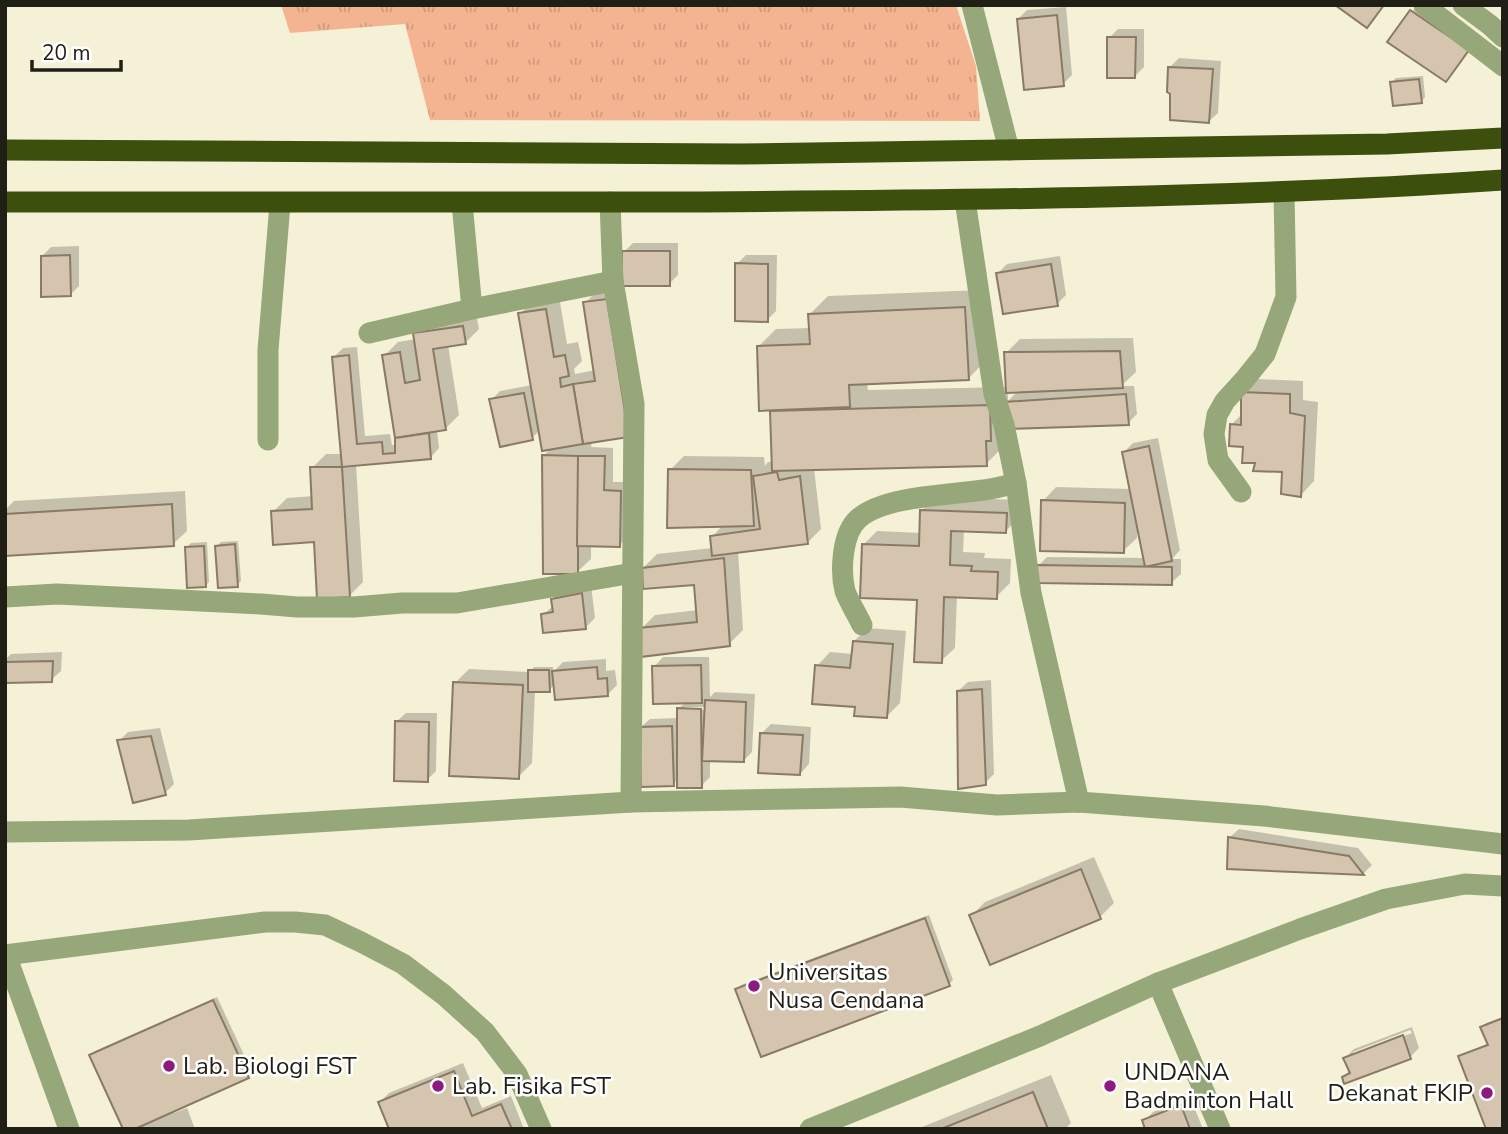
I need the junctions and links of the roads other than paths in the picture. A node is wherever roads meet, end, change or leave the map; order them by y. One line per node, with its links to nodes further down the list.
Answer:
1 (972, 5): 8 (street)
2 (1424, 5): 5 (street)
3 (1463, 5): 4 (street)
4 (1503, 37)
5 (1503, 66)
6 (1503, 138): 8 (highway)
7 (5, 150): 8 (highway)
8 (1009, 150)
9 (1503, 180): 10 (highway)
10 (1284, 193): 11 (highway); 21 (street)
11 (965, 200): 13 (highway); 20 (street)
12 (5, 202): 15 (highway)
13 (610, 202): 14 (highway); 16 (street)
14 (462, 203): 15 (highway); 17 (street)
15 (280, 204): 19 (street)
16 (613, 281): 17 (street); 22 (street)
17 (472, 309): 18 (street)
18 (369, 333)
19 (268, 440)
20 (1016, 484): 24 (street); 26 (street)
21 (1241, 492)
22 (633, 573): 23 (street); 25 (street)
23 (5, 597)
24 (862, 625)
25 (631, 802): 26 (street); 27 (street)
26 (1079, 802): 28 (street)
27 (5, 832)
28 (1503, 844)
29 (1503, 886): 31 (street)
30 (6, 955): 32 (street); 33 (street)
31 (1158, 983): 34 (street); 35 (street)
32 (69, 1129)
33 (541, 1129)
34 (810, 1129)
35 (1220, 1129)

